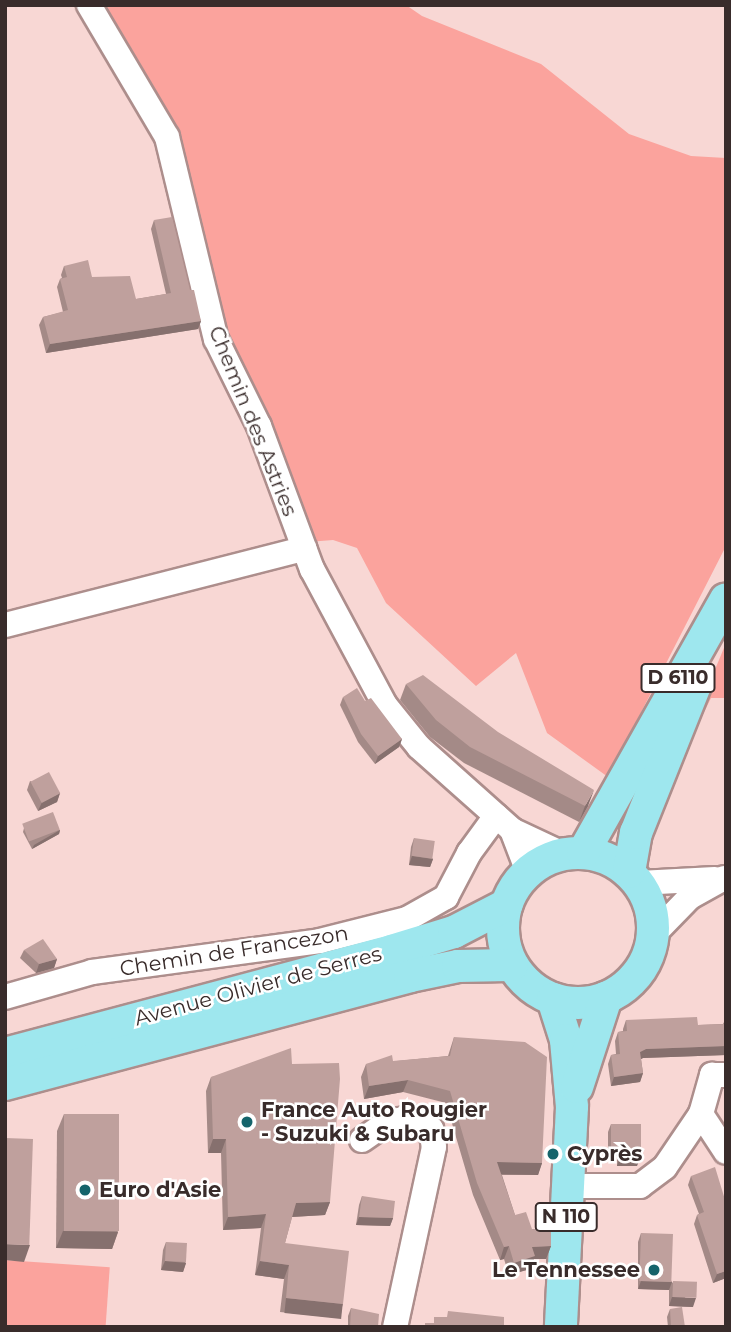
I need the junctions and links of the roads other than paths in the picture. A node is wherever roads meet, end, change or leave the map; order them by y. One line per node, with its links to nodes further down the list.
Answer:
1 (89, 5): 2 (street, Chemin des Astries)
2 (304, 550): 4 (street); 5 (street, Chemin des Astries)
3 (721, 607): 6 (main road, D 6110); 8 (main road, D 6110)
4 (5, 625)
5 (504, 823): 6 (street, Chemin des Astries); 7 (street, Chemin des Astries); 13 (street, Chemin de Francezon)
6 (573, 854): 7 (main road); 8 (main road)
7 (528, 872): 10 (main road)
8 (634, 878): 9 (street); 11 (main road)
9 (725, 878): 11 (street)
10 (506, 905): 12 (main road); 16 (main road, Avenue Olivier de Serres)
11 (654, 934): 15 (main road)
12 (512, 965): 14 (main road); 18 (main road, Avenue Olivier de Serres)
13 (5, 997)
14 (553, 999): 15 (main road); 19 (main road, N 110)
15 (606, 999): 19 (main road, N 110)
16 (5, 1054)
17 (726, 1074): 20 (street)
18 (5, 1084)
19 (572, 1107): 23 (main road, N 110)
20 (701, 1114): 22 (street); 23 (street)
21 (362, 1140): 24 (street)
22 (726, 1152)
23 (568, 1186): 25 (main road, N 110)
24 (395, 1327)
25 (561, 1327)

